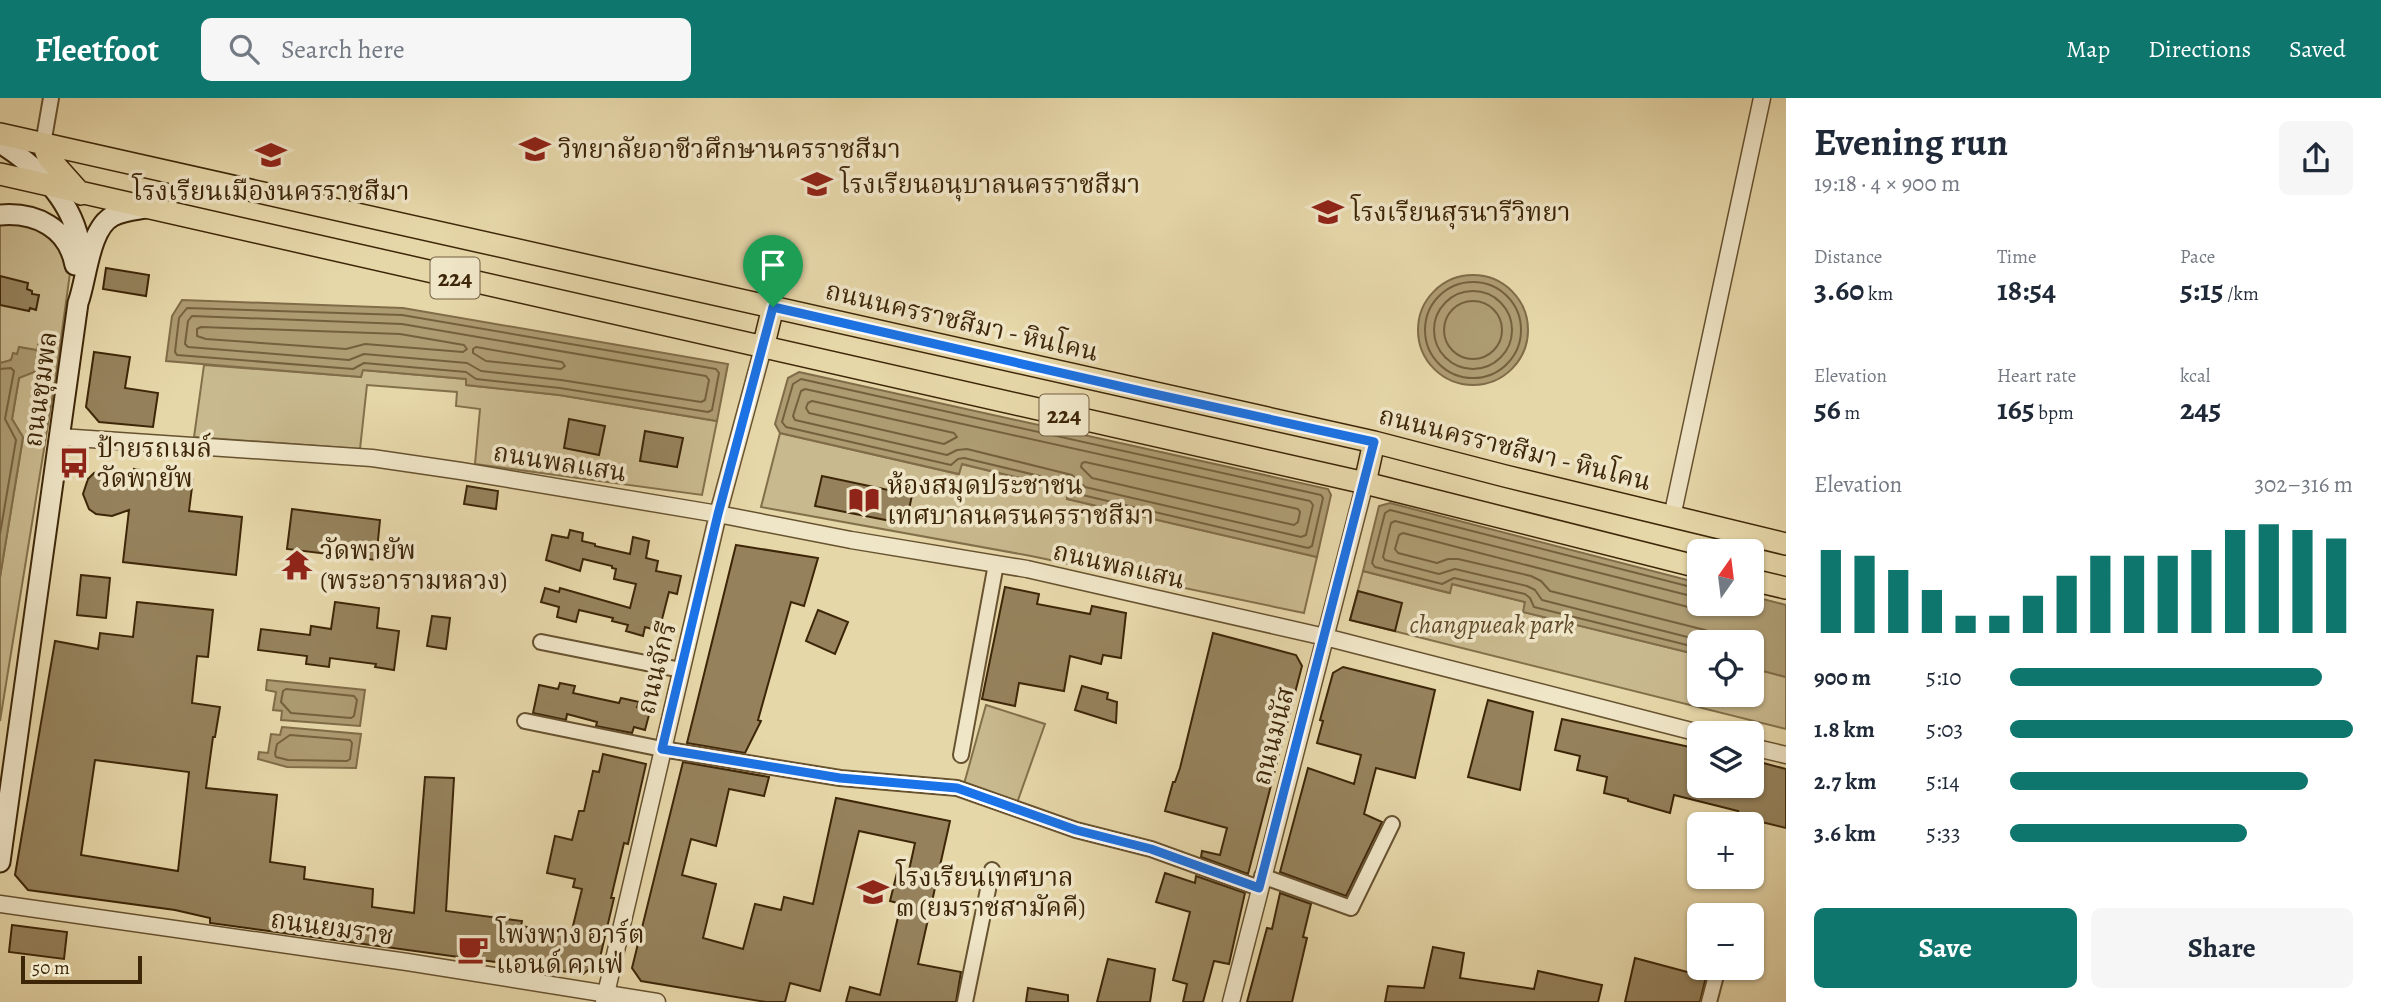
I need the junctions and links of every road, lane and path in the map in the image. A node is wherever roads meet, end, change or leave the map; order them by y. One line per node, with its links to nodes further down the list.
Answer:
1 (51, 98): 6 (street)
2 (1762, 98): 19 (street)
3 (0, 134): 6 (main road, ถนนนครราชสีมา - หินโคน / 224)
4 (0, 143): 6 (main road)
5 (89, 153): 6 (main road, ถนนนครราชสีมา - หินโคน / 224); 9 (main road); 13 (main road, ถนนนครราชสีมา - หินโคน / 224)
6 (40, 155): 7 (main road); 8 (main road); 9 (main road)
7 (1, 175): 8 (main road, 224)
8 (53, 187): 9 (main road, 224); 12 (main road)
9 (81, 194): 10 (main road, 224)
10 (147, 208): 12 (main road, ถนนชุมพล); 14 (main road, 224)
11 (0, 215): 12 (main road)
12 (78, 303): 15 (main road, ถนนชุมพล)
13 (773, 307): 14 (main road); 16 (main road, ถนนนครราชสีมา - หินโคน / 224)
14 (763, 348): 17 (main road, 224); 18 (street, ถนนจักรี)
15 (60, 437): 18 (street, ถนนพลแสน); 35 (main road, ถนนชุมพล)
16 (1374, 442): 17 (main road); 19 (main road, ถนนนครราชสีมา - หินโคน / 224)
17 (1365, 483): 21 (main road, 224); 25 (street, ถนนมนัส)
18 (718, 514): 22 (street, ถนนพลแสน); 27 (street, ถนนจักรี)
19 (1672, 517): 20 (main road, ถนนนครราชสีมา - หินโคน / 224)
20 (1786, 544)
21 (1687, 563)
22 (996, 564): 25 (street, ถนนพลแสน); 32 (street)
23 (1764, 583): 24 (main road)
24 (1786, 588)
25 (1325, 637): 29 (street, ถนนพลแสน); 37 (street, ถนนมนัส)
26 (541, 642): 27 (street)
27 (681, 670): 30 (street, ถนนจักรี)
28 (525, 721): 30 (street)
29 (1687, 730)
30 (662, 749): 37 (street); 40 (street, ถนนจักรี)
31 (1764, 750): 33 (street)
32 (961, 755)
33 (1786, 755)
34 (1392, 824): 37 (street)
35 (0, 862)
36 (992, 870): 42 (street)
37 (1260, 882): 43 (street, ถนนมนัส)
38 (0, 904): 40 (street, ถนนยมราช)
39 (1715, 980): 44 (street)
40 (605, 999): 41 (street, ถนนยมราช)
41 (657, 1002)
42 (965, 1002)
43 (1231, 1002)
44 (1709, 1002)

